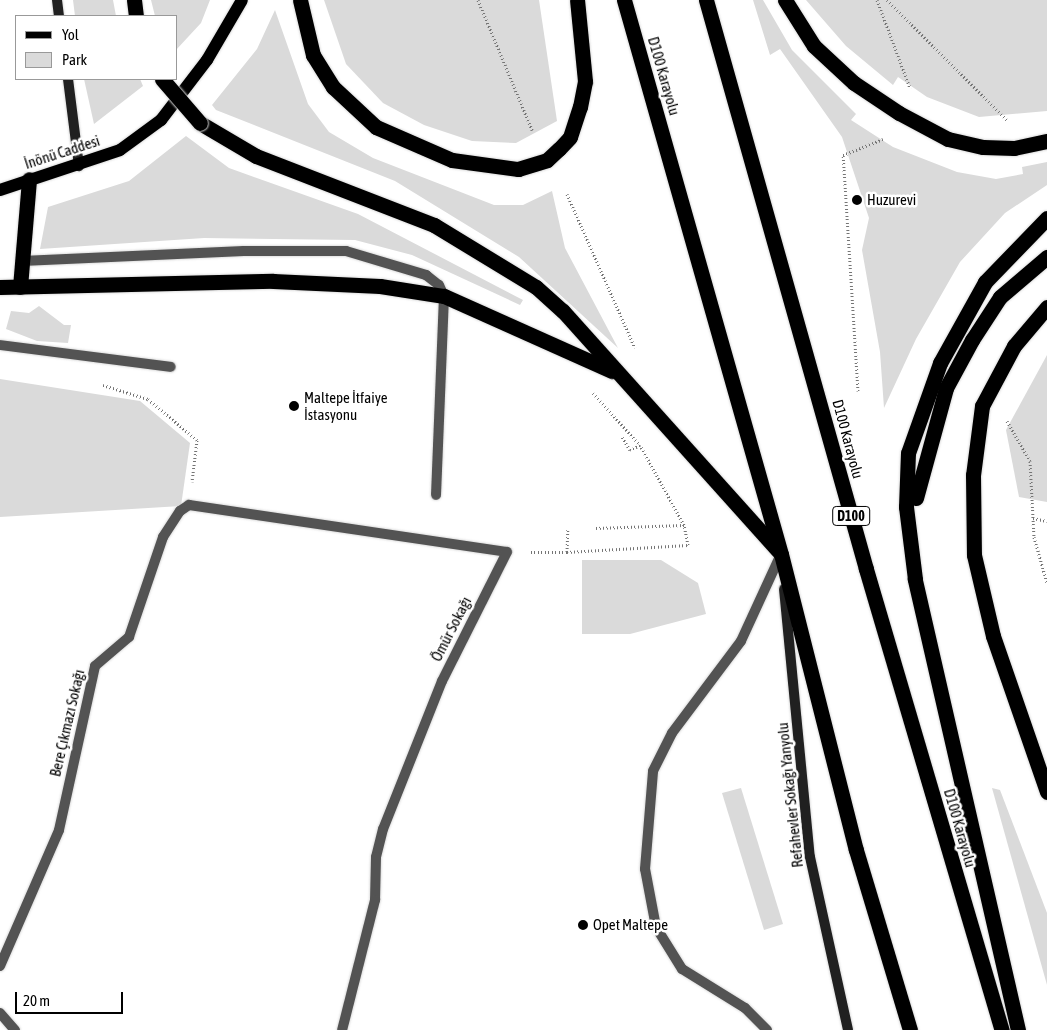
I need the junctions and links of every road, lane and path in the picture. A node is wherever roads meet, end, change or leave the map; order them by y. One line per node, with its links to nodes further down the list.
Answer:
1 (57, 0): 12 (main road)
2 (134, 0): 13 (highway)
3 (242, 0): 21 (main road, İnönü Caddesi)
4 (300, 0): 6 (highway)
5 (478, 0): 18 (path)
6 (577, 0)
7 (624, 0): 51 (highway, D100 Karayolu)
8 (706, 0): 62 (highway, D100 Karayolu / D100)
9 (785, 0): 20 (highway)
10 (877, 0): 16 (path)
11 (887, 0): 17 (path)
12 (59, 15)
13 (136, 15)
14 (68, 80): 21 (main road)
15 (163, 80): 35 (highway, bridge)
16 (911, 90)
17 (1008, 121)
18 (532, 130)
19 (883, 139): 38 (path)
20 (1047, 141)
21 (79, 166): 22 (main road, İnönü Caddesi)
22 (29, 179): 23 (main road, İnönü Caddesi); 27 (highway)
23 (0, 190)
24 (566, 194): 33 (path)
25 (1047, 218): 52 (highway)
26 (1047, 257): 52 (highway)
27 (22, 261): 29 (highway); 30 (street)
28 (0, 287): 29 (highway)
29 (20, 287): 30 (highway)
30 (444, 296): 35 (highway); 42 (street)
31 (1047, 307): 54 (highway)
32 (0, 345): 34 (street)
33 (635, 348)
34 (171, 367)
35 (616, 373): 51 (highway)
36 (94, 383): 43 (path)
37 (585, 387): 41 (path)
38 (858, 390)
39 (1003, 414): 44 (path)
40 (620, 435): 41 (path)
41 (640, 445): 46 (path)
42 (436, 495)
43 (189, 505): 49 (street); 55 (street, Bere Çıkmazı Sokağı)
44 (1032, 518): 45 (path); 53 (path)
45 (1047, 521)
46 (684, 525): 48 (path); 50 (path)
47 (568, 528): 50 (path)
48 (596, 528)
49 (507, 552): 50 (path); 58 (street, Ömür Sokağı)
50 (567, 552)
51 (780, 554): 59 (street); 60 (main road, Refahevler Sokağı Yanyolu); 61 (highway, D100 Karayolu)
52 (915, 579): 63 (highway)
53 (1047, 584)
54 (1047, 792)
55 (0, 966)
56 (0, 1013): 57 (street)
57 (16, 1030)
58 (342, 1030)
59 (767, 1030)
60 (848, 1030)
61 (910, 1030)
62 (1002, 1030)
63 (1018, 1030)

